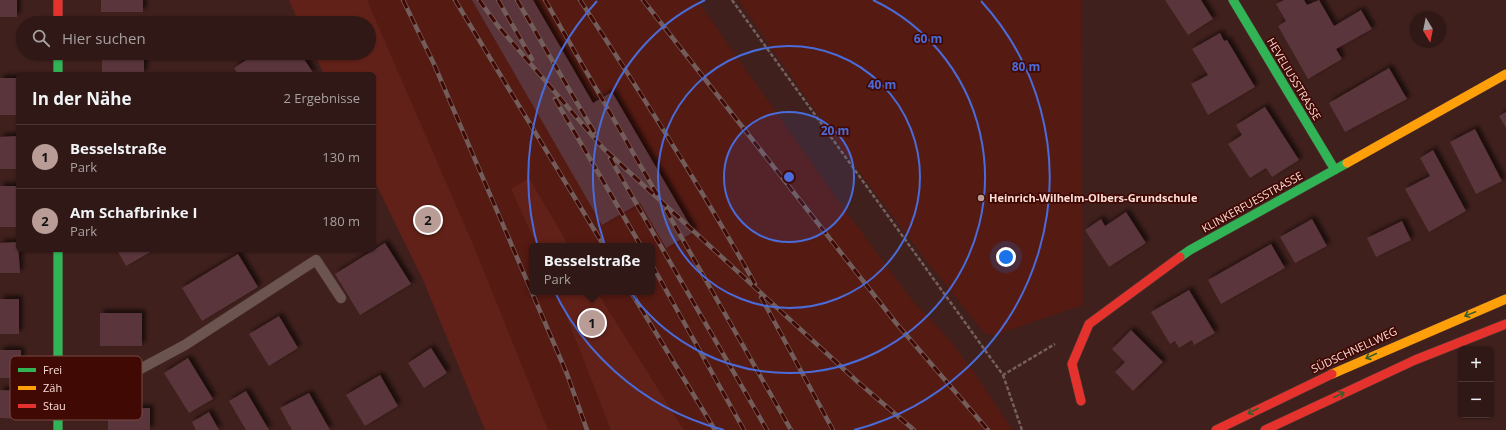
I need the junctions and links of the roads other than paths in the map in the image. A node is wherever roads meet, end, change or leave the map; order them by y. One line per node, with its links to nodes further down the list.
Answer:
1 (58, 0): 3 (main road)
2 (1233, 0): 7 (main road, HEVELIUSSTRASSE)
3 (58, 16)
4 (58, 60): 5 (main road)
5 (58, 72)
6 (1506, 74): 7 (main road, KLINKERFUESSTRASSE)
7 (1335, 170): 14 (main road, KLINKERFUESSTRASSE)
8 (58, 252): 12 (main road)
9 (341, 298): 13 (lane)
10 (1506, 299): 15 (main road, SÜDSCHNELLWEG, one-way to 15)
11 (1506, 324): 16 (main road, one-way to 11)
12 (58, 356)
13 (142, 368)
14 (1081, 401)
15 (1216, 430)
16 (1265, 430)

